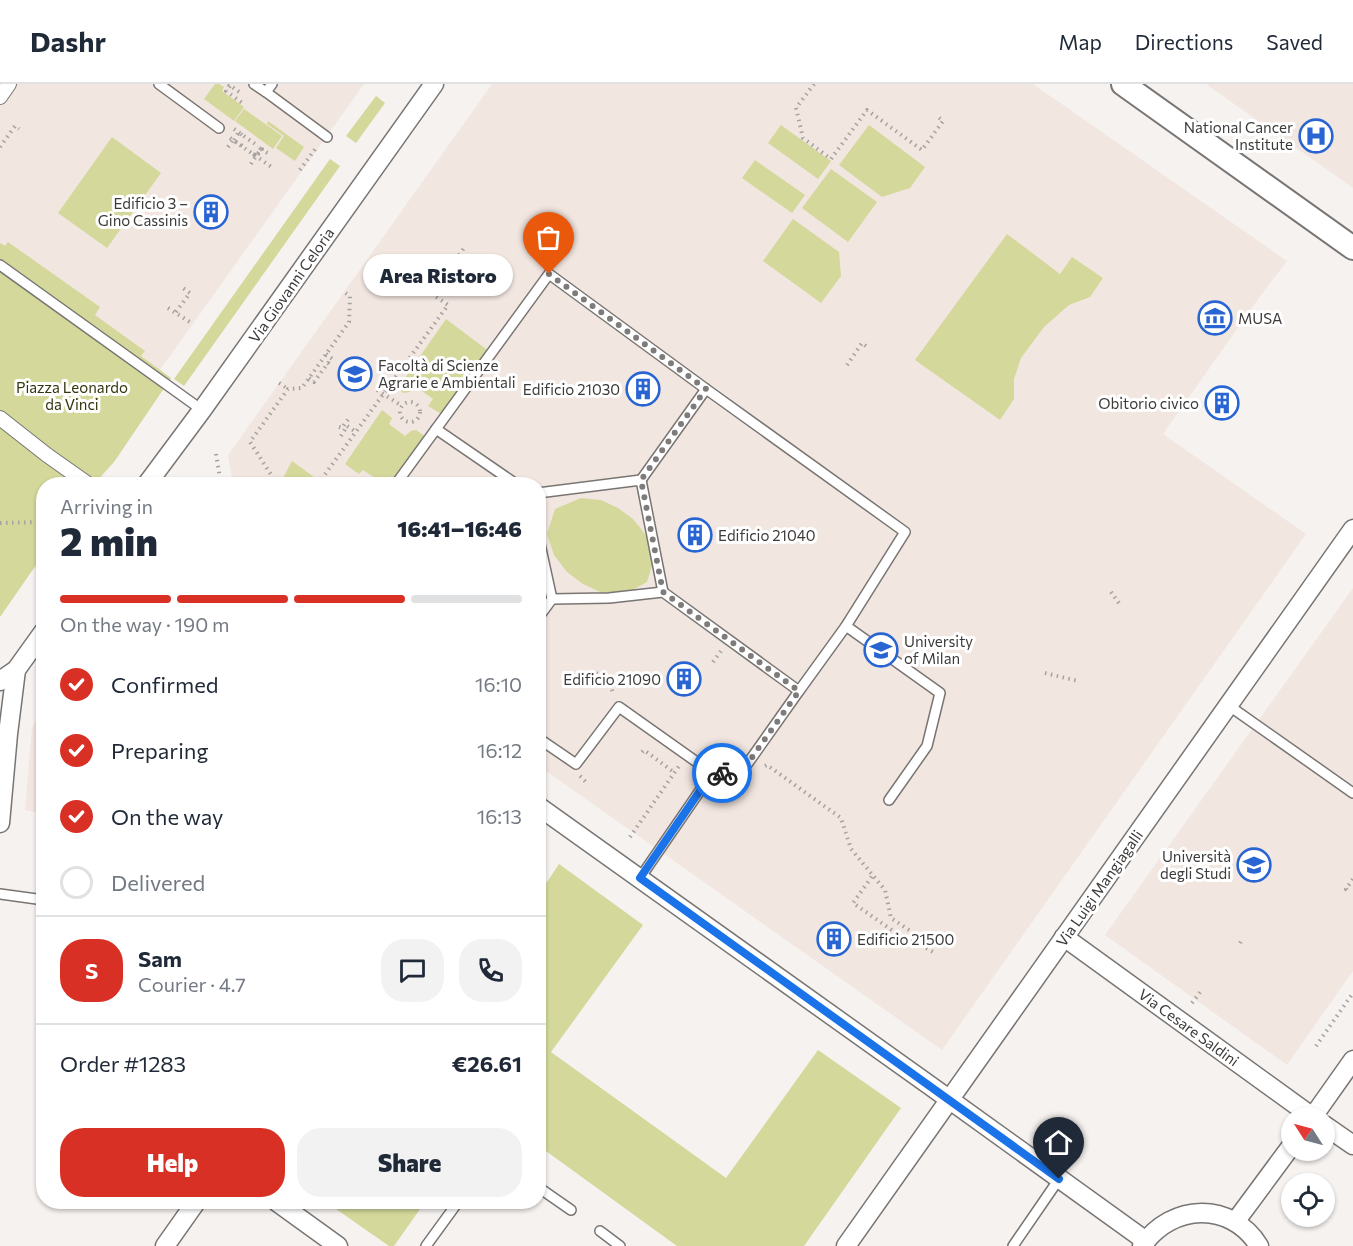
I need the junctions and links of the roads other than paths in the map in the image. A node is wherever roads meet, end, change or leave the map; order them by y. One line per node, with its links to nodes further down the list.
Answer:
1 (9, 84): 7 (street)
2 (159, 84): 8 (lane)
3 (254, 84): 6 (lane)
4 (434, 84): 13 (street, Via Giovanni Celoria)
5 (1123, 84): 10 (street)
6 (269, 88): 9 (lane)
7 (0, 97)
8 (219, 128)
9 (326, 136)
10 (1353, 248)
11 (0, 265): 13 (lane)
12 (706, 389): 15 (lane); 20 (lane); 27 (lane)
13 (202, 410): 17 (street, Via Giovanni Celoria)
14 (0, 418): 16 (street)
15 (436, 429): 18 (lane); 19 (lane)
16 (78, 477)
17 (152, 477)
18 (401, 477)
19 (506, 477)
20 (641, 480): 21 (lane); 24 (lane)
21 (546, 492)
22 (1353, 529): 32 (street, Via Luigi Mangiagalli)
23 (546, 572): 25 (lane)
24 (663, 592): 25 (lane); 31 (lane)
25 (552, 599): 26 (lane)
26 (546, 607)
27 (846, 626): 31 (lane); 36 (lane)
28 (36, 642): 29 (street)
29 (16, 670): 30 (street); 38 (street)
30 (0, 681)
31 (799, 691): 34 (lane)
32 (1228, 705): 35 (lane); 42 (street, Via Luigi Mangiagalli)
33 (546, 744): 34 (lane)
34 (712, 777): 39 (lane)
35 (1353, 794)
36 (889, 800)
37 (546, 812): 39 (street)
38 (0, 824)
39 (640, 878): 44 (street)
40 (0, 894): 41 (lane)
41 (36, 899)
42 (1064, 937): 44 (street, Via Luigi Mangiagalli); 45 (street, Via Cesare Saldini)
43 (1353, 1060): 46 (street)
44 (949, 1099): 50 (street); 63 (street, Via Luigi Mangiagalli)
45 (1299, 1107)
46 (1320, 1107)
47 (1335, 1133): 48 (street)
48 (1353, 1145)
49 (1281, 1160): 56 (street)
50 (1059, 1179): 58 (street); 64 (lane)
51 (546, 1192): 55 (lane)
52 (191, 1209): 59 (street)
53 (287, 1209): 60 (street)
54 (453, 1209): 61 (lane)
55 (571, 1210)
56 (1235, 1222): 58 (street); 65 (street)
57 (600, 1231): 62 (lane)
58 (1144, 1244)
59 (165, 1246)
60 (338, 1246)
61 (426, 1246)
62 (620, 1246)
63 (846, 1246)
64 (1013, 1246)
65 (1259, 1246)

